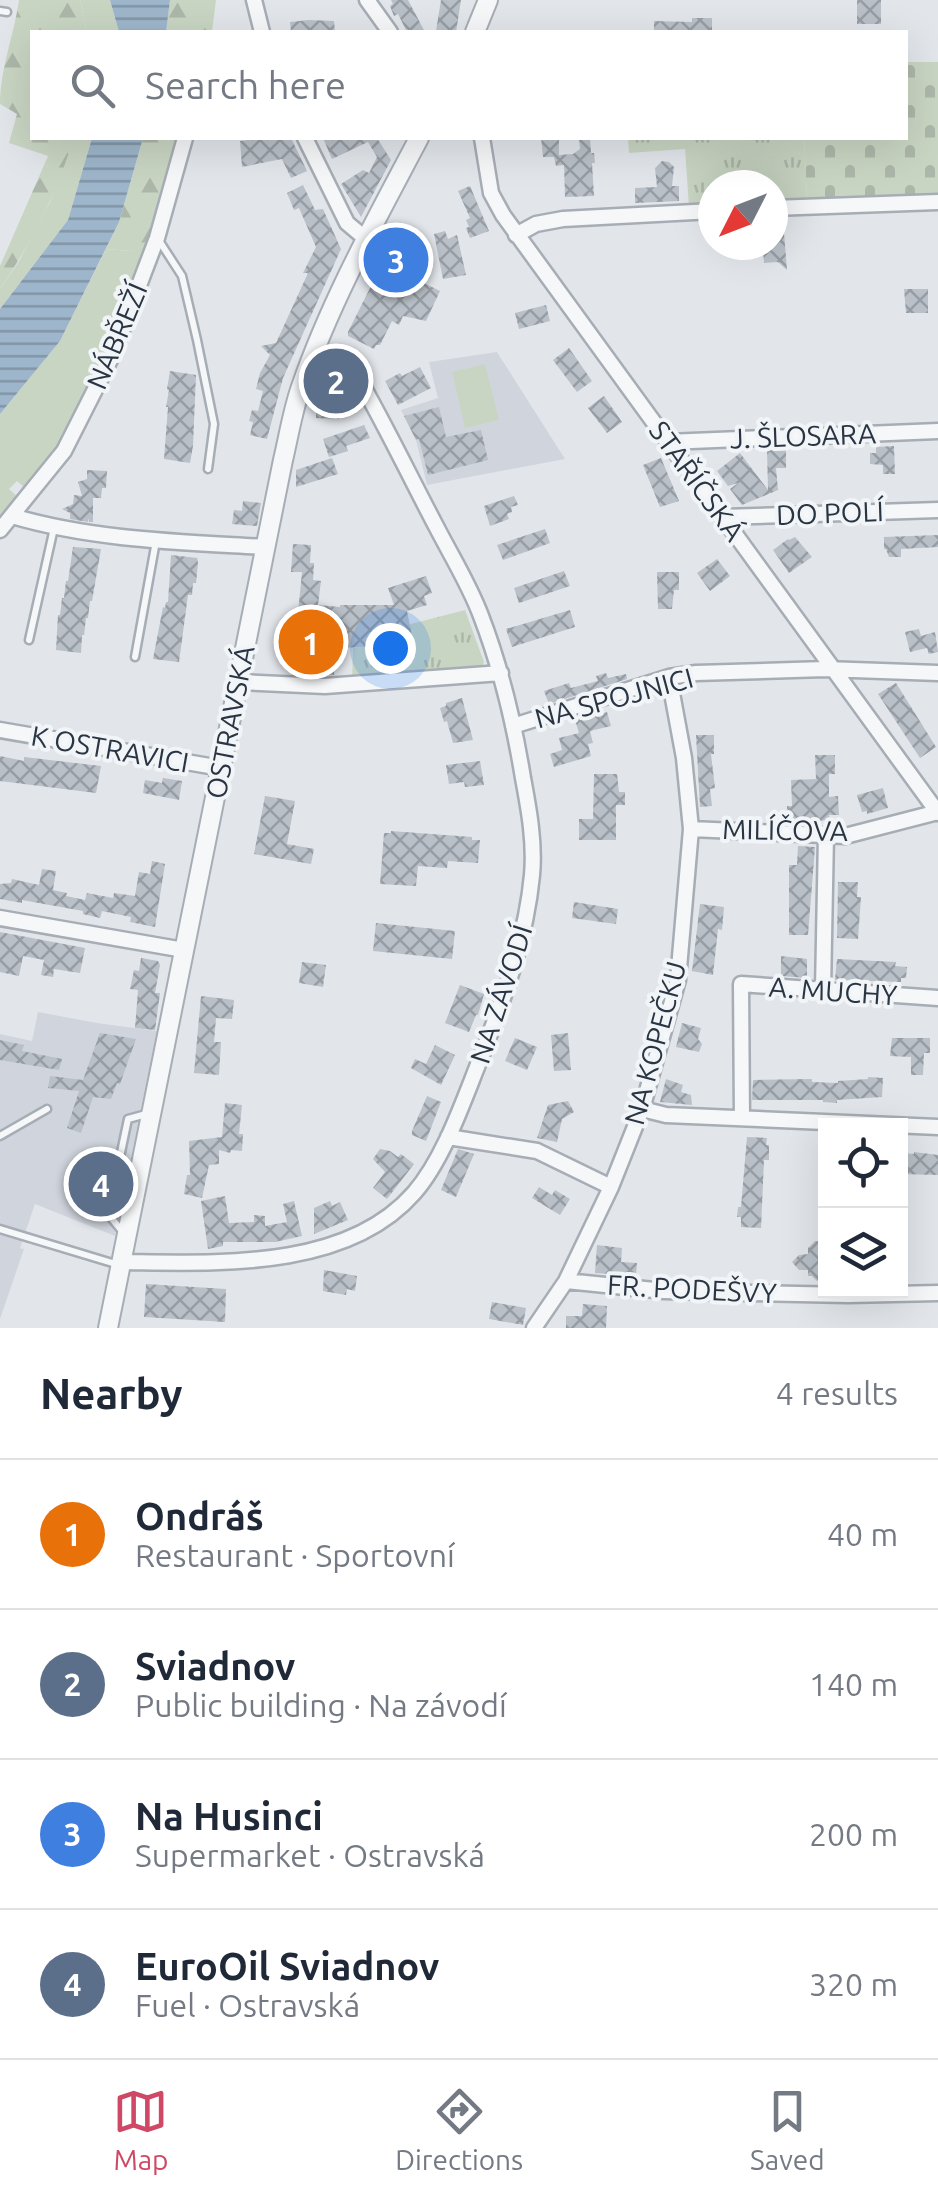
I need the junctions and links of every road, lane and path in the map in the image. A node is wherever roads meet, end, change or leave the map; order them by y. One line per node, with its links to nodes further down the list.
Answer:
1 (254, 0): 4 (street)
2 (367, 0): 5 (street)
3 (488, 0): 6 (street)
4 (262, 30)
5 (389, 30)
6 (476, 30)
7 (184, 140): 15 (street, NÁBŘEŽÍ)
8 (307, 140): 16 (street)
9 (418, 140): 16 (street, OSTRAVSKÁ)
10 (482, 140): 14 (street, STAŘÍČSKÁ)
11 (938, 202): 12 (street)
12 (788, 207)
13 (698, 212): 14 (street)
14 (516, 235): 19 (street, STAŘÍČSKÁ)
15 (157, 238): 20 (lane); 22 (street, NÁBŘEŽÍ)
16 (366, 239): 17 (street, OSTRAVSKÁ)
17 (313, 355): 27 (street, OSTRAVSKÁ); 32 (street, NA ZÁVODÍ)
18 (938, 431): 19 (street, J. ŠLOSARA)
19 (667, 442): 23 (street, STAŘÍČSKÁ)
20 (208, 469)
21 (938, 510): 23 (street, DO POLÍ)
22 (12, 516): 24 (street); 25 (street, NÁBŘEŽÍ)
23 (722, 516): 30 (street, STAŘÍČSKÁ)
24 (54, 528): 26 (street); 28 (lane)
25 (0, 530)
26 (156, 540): 27 (street); 29 (lane)
27 (265, 548): 34 (street, OSTRAVSKÁ)
28 (29, 640)
29 (135, 657)
30 (836, 670): 31 (street, NA SPOJNICI); 33 (street, NA SPOJNICI); 38 (street, STAŘÍČSKÁ)
31 (938, 672)
32 (501, 673): 34 (street); 35 (street, NA ZÁVODÍ)
33 (669, 678): 35 (street, NA SPOJNICI); 39 (street, NA KOPEČKU)
34 (238, 682): 37 (street, OSTRAVSKÁ)
35 (513, 726): 50 (street, NA ZÁVODÍ)
36 (0, 730): 37 (street, K OSTRAVICI)
37 (220, 768): 42 (street, OSTRAVSKÁ)
38 (938, 813): 40 (street, MILÍČOVA)
39 (690, 829): 40 (street, MILÍČOVA); 46 (street, NA KOPEČKU)
40 (826, 835): 43 (street)
41 (0, 918): 42 (street)
42 (184, 950): 53 (street, OSTRAVSKÁ)
43 (823, 990): 44 (street, A. MUCHY); 47 (street, A. MUCHY)
44 (938, 998)
45 (46, 1109): 49 (lane)
46 (642, 1109): 47 (street); 51 (street, NA KOPEČKU)
47 (742, 1118): 48 (street)
48 (938, 1127)
49 (0, 1136)
50 (448, 1137): 51 (street); 53 (street, NA ZÁVODÍ)
51 (611, 1187): 54 (street, NA KOPEČKU)
52 (0, 1229): 53 (lane)
53 (121, 1264): 56 (street, OSTRAVSKÁ)
54 (566, 1281): 55 (street, FR. PODEŠVY); 57 (street, NA KOPEČKU)
55 (938, 1293)
56 (108, 1328)
57 (534, 1328)

